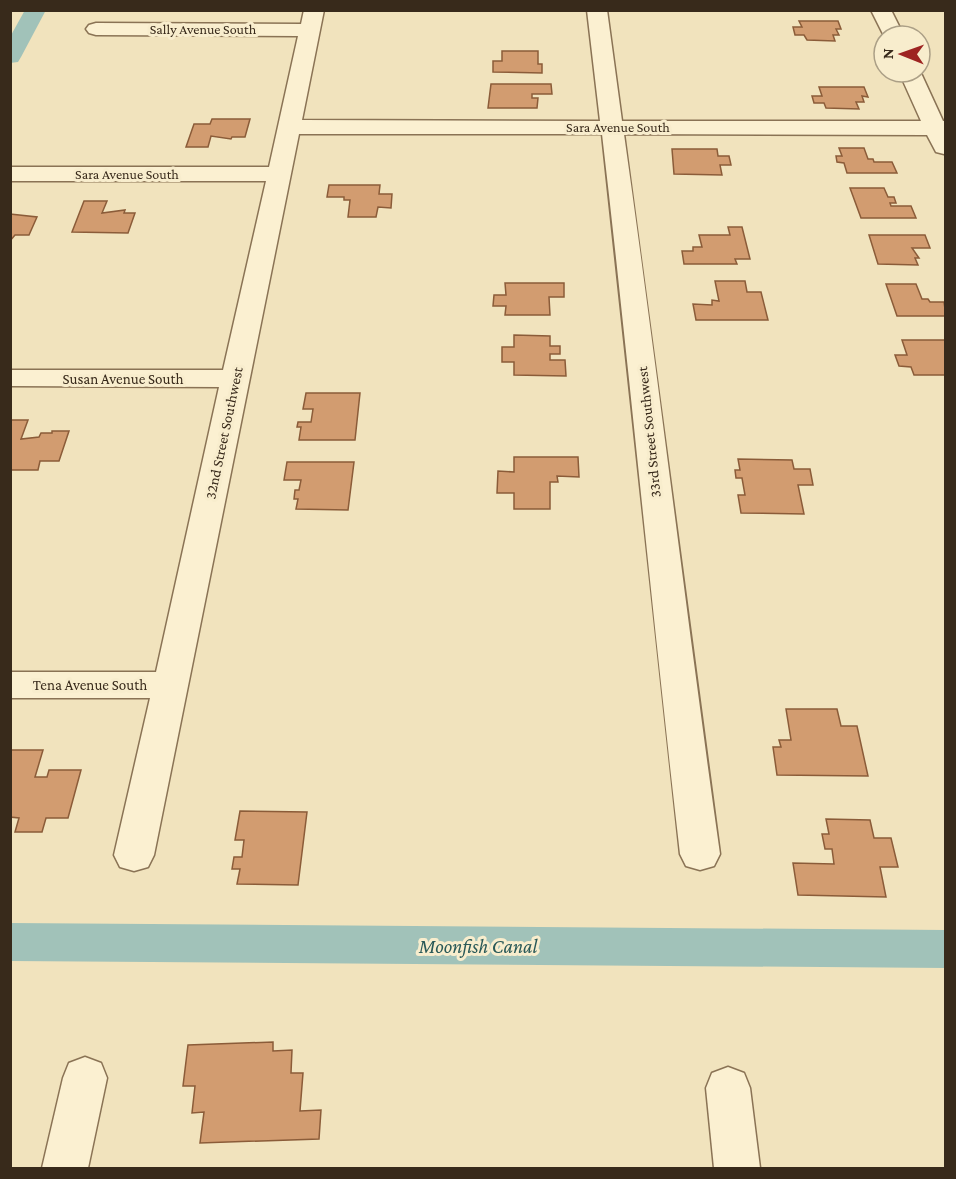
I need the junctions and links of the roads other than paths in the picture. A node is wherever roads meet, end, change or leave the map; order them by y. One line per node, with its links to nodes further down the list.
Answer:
1 (597, 10): 8 (street, 33rd Street Southwest)
2 (881, 10): 4 (street)
3 (312, 20): 5 (street, Sally Avenue South); 7 (street, 32nd Street Southwest)
4 (888, 24)
5 (96, 29)
6 (916, 84): 9 (street)
7 (290, 127): 8 (street, Sara Avenue South); 12 (street, 32nd Street Southwest)
8 (611, 127): 9 (street, Sara Avenue South); 17 (street, 33rd Street Southwest)
9 (940, 128): 10 (street)
10 (945, 151)
11 (10, 174): 12 (street, Sara Avenue South)
12 (279, 174): 14 (street, 32nd Street Southwest)
13 (10, 378): 14 (street, Susan Avenue South)
14 (235, 380): 16 (street, 32nd Street Southwest)
15 (10, 685): 16 (street, Tena Avenue South)
16 (170, 685): 18 (street, 32nd Street Southwest)
17 (700, 854)
18 (134, 855)
19 (85, 1078): 21 (street)
20 (728, 1088): 22 (street)
21 (65, 1168)
22 (737, 1168)

